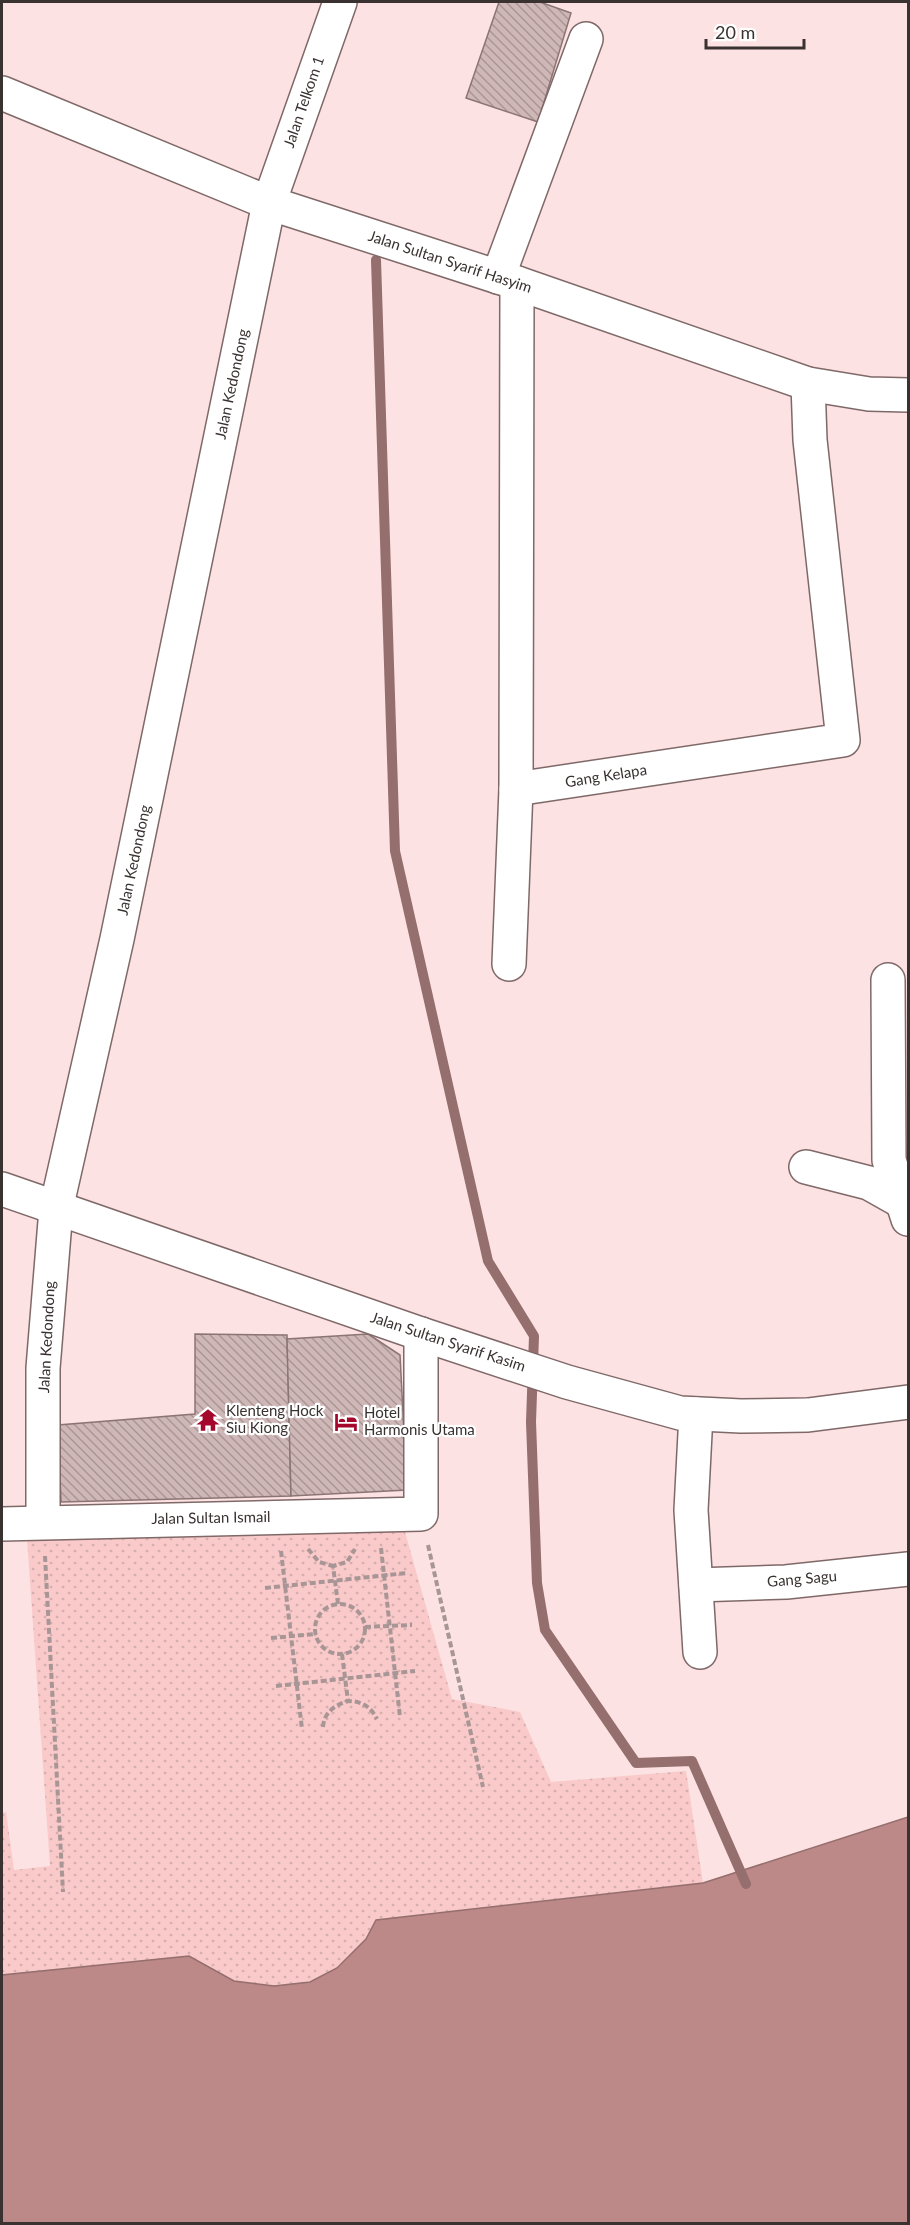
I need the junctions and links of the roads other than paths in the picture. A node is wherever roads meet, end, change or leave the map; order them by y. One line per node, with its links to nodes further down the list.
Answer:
1 (340, 2): 4 (street, Jalan Telkom 1)
2 (586, 39): 5 (street)
3 (2, 93): 4 (street, Jalan Sultan Syarif Hasyim)
4 (269, 203): 5 (street, Jalan Sultan Syarif Hasyim); 13 (street, Jalan Kedondong)
5 (507, 280): 6 (street, Jalan Sultan Syarif Hasyim); 8 (street)
6 (808, 384): 7 (street, Jalan Sultan Syarif Hasyim); 8 (street, Gang Kelapa)
7 (909, 395)
8 (516, 789): 9 (street)
9 (509, 964)
10 (888, 980): 14 (street)
11 (806, 1167): 14 (street)
12 (2, 1189): 13 (street, Jalan Sultan Syarif Kasim)
13 (56, 1209): 15 (street, Jalan Sultan Syarif Kasim); 18 (street, Jalan Kedondong)
14 (905, 1210)
15 (421, 1334): 17 (street, Jalan Sultan Syarif Kasim); 18 (street, Jalan Sultan Ismail)
16 (909, 1402): 17 (street, Jalan Sultan Syarif Kasim)
17 (696, 1414): 21 (street)
18 (43, 1522): 19 (street, Jalan Sultan Ismail)
19 (2, 1524)
20 (909, 1569): 21 (street, Gang Sagu)
21 (696, 1585): 22 (street)
22 (700, 1652)

